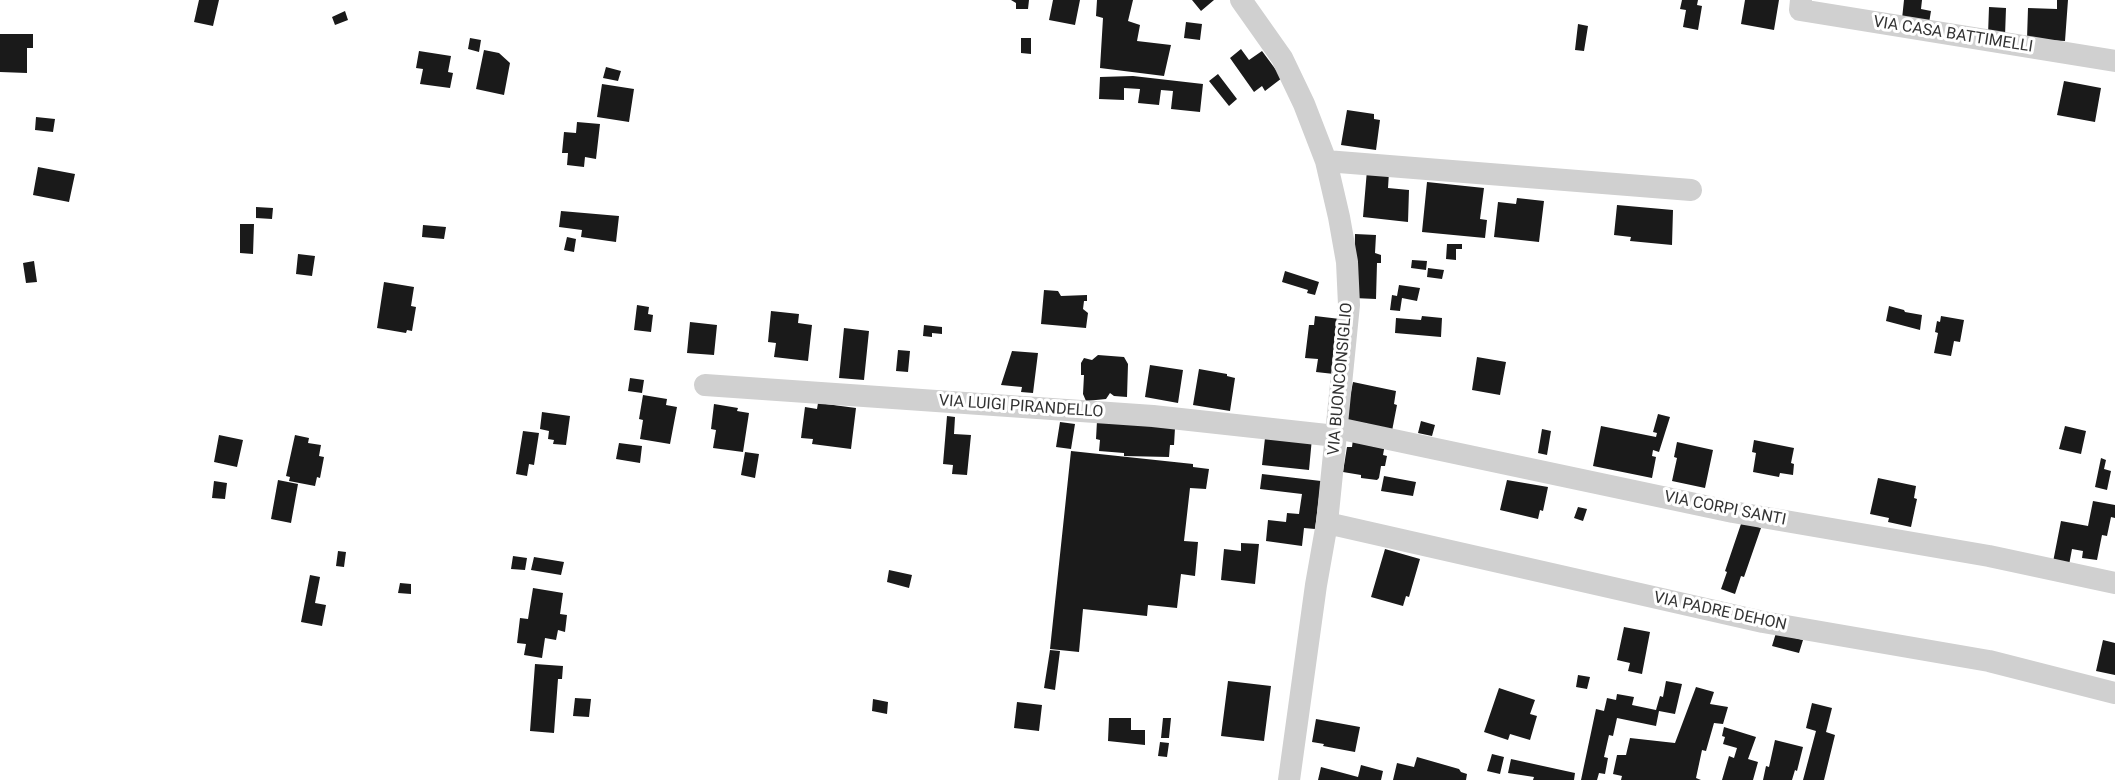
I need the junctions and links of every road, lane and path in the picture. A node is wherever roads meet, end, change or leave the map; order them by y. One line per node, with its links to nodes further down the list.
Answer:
1 (1241, 0): 4 (street, VIA BUONCONSIGLIO)
2 (1801, 0): 3 (street, VIA CASA BATTIMELLI)
3 (2115, 61)
4 (1326, 161): 5 (street); 7 (street, VIA BUONCONSIGLIO)
5 (1691, 190)
6 (705, 385): 7 (street, VIA LUIGI PIRANDELLO)
7 (1337, 432): 8 (street, VIA BUONCONSIGLIO); 9 (street, VIA CORPI SANTI)
8 (1327, 524): 10 (street, VIA PADRE DEHON); 11 (street, VIA BUONCONSIGLIO)
9 (2115, 583)
10 (2115, 693)
11 (1289, 780)

